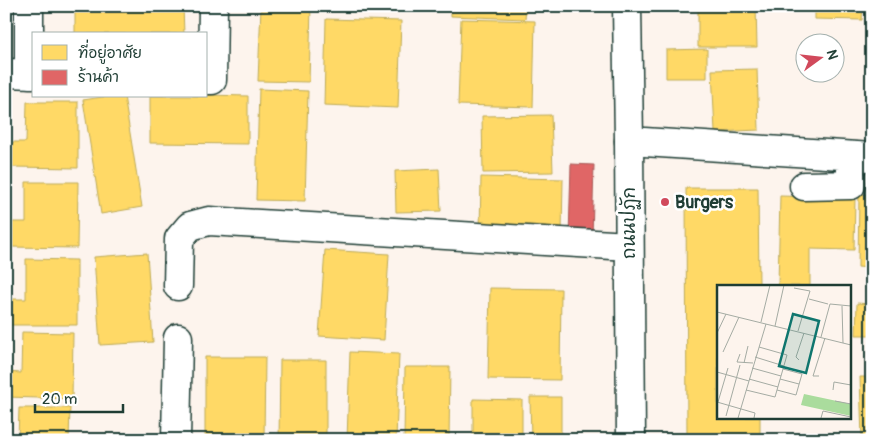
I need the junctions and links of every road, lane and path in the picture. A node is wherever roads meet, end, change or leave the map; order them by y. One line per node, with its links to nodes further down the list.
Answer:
1 (29, 6): 4 (main road)
2 (214, 6): 5 (main road)
3 (626, 6): 6 (main road, ถนนปฏัก)
4 (23, 74)
5 (208, 80)
6 (629, 141): 7 (main road); 9 (main road, ถนนปฏัก)
7 (861, 157): 8 (main road)
8 (804, 186)
9 (629, 246): 10 (main road); 13 (main road, ถนนปฏัก)
10 (178, 286)
11 (178, 338): 12 (main road)
12 (176, 440)
13 (631, 440)

